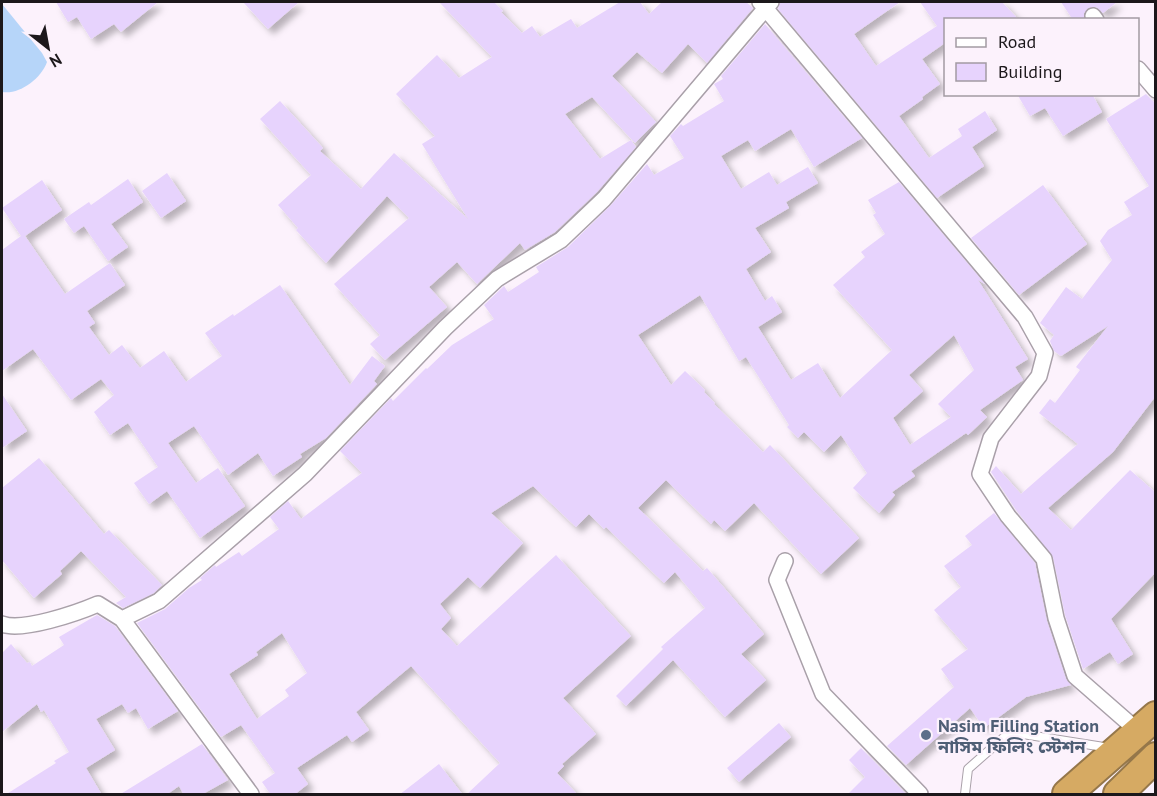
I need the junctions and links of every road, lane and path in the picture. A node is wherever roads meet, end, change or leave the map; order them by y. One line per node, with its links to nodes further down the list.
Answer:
1 (766, 3): 5 (street); 7 (street)
2 (1139, 71): 3 (street)
3 (1155, 90)
4 (785, 561): 10 (street)
5 (122, 619): 6 (street); 9 (street)
6 (2, 624)
7 (1138, 732): 11 (lane); 12 (highway)
8 (1155, 758): 13 (highway)
9 (251, 795)
10 (920, 795)
11 (965, 795)
12 (1067, 795)
13 (1118, 795)

